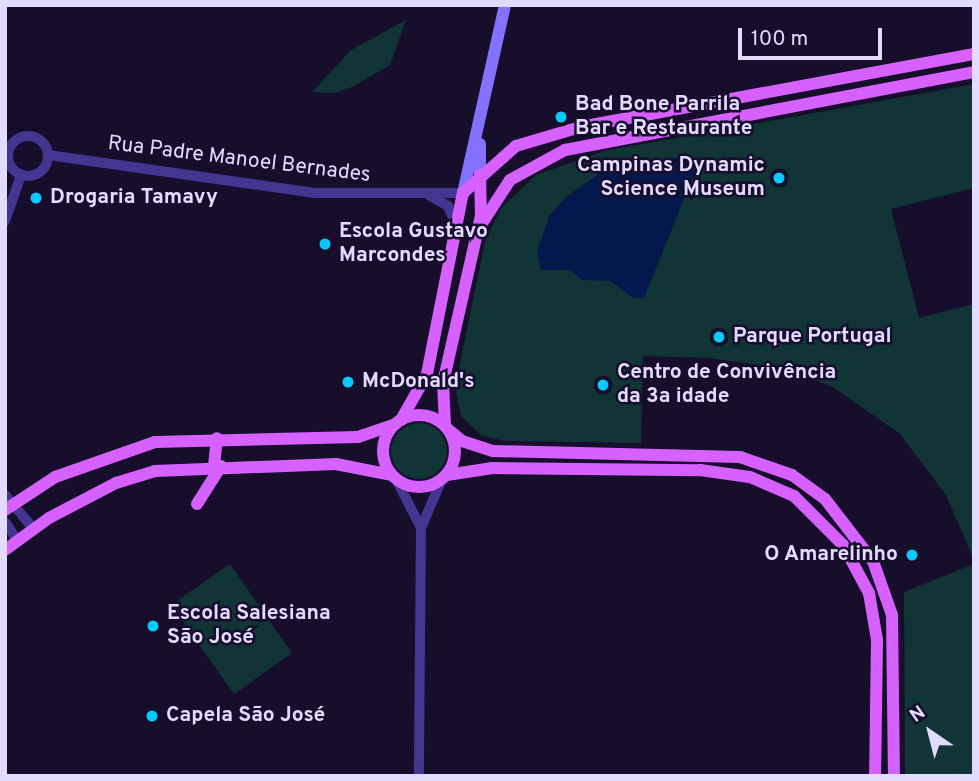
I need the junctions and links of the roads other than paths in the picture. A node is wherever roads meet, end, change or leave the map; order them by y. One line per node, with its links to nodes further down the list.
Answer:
1 (505, 5): 4 (main road)
2 (974, 54): 8 (main road)
3 (974, 72): 15 (main road)
4 (481, 123): 5 (main road); 11 (main road)
5 (481, 144): 8 (main road); 10 (main road)
6 (6, 154): 7 (street); 9 (street)
7 (48, 155): 9 (street); 12 (street, Rua Padre Manoel Bernades)
8 (502, 155): 10 (main road)
9 (21, 175): 13 (street)
10 (480, 175): 11 (main road); 15 (main road)
11 (463, 193): 12 (street, Rua Padre Manoel Bernades); 14 (main road)
12 (426, 195): 14 (street)
13 (5, 220)
14 (456, 228): 16 (main road)
15 (477, 231): 17 (main road)
16 (398, 422): 17 (main road); 18 (main road); 20 (main road)
17 (447, 427): 21 (main road); 31 (main road)
18 (217, 438): 19 (main road); 22 (main road)
19 (217, 466): 20 (main road); 23 (main road); 25 (main road)
20 (394, 477): 21 (main road); 26 (street)
21 (444, 477): 26 (street); 30 (main road)
22 (8, 503): 25 (street)
23 (197, 504)
24 (5, 523): 27 (street)
25 (33, 528): 27 (main road)
26 (421, 528): 29 (street)
27 (17, 540): 28 (main road)
28 (5, 550)
29 (419, 776)
30 (875, 776)
31 (894, 776)

